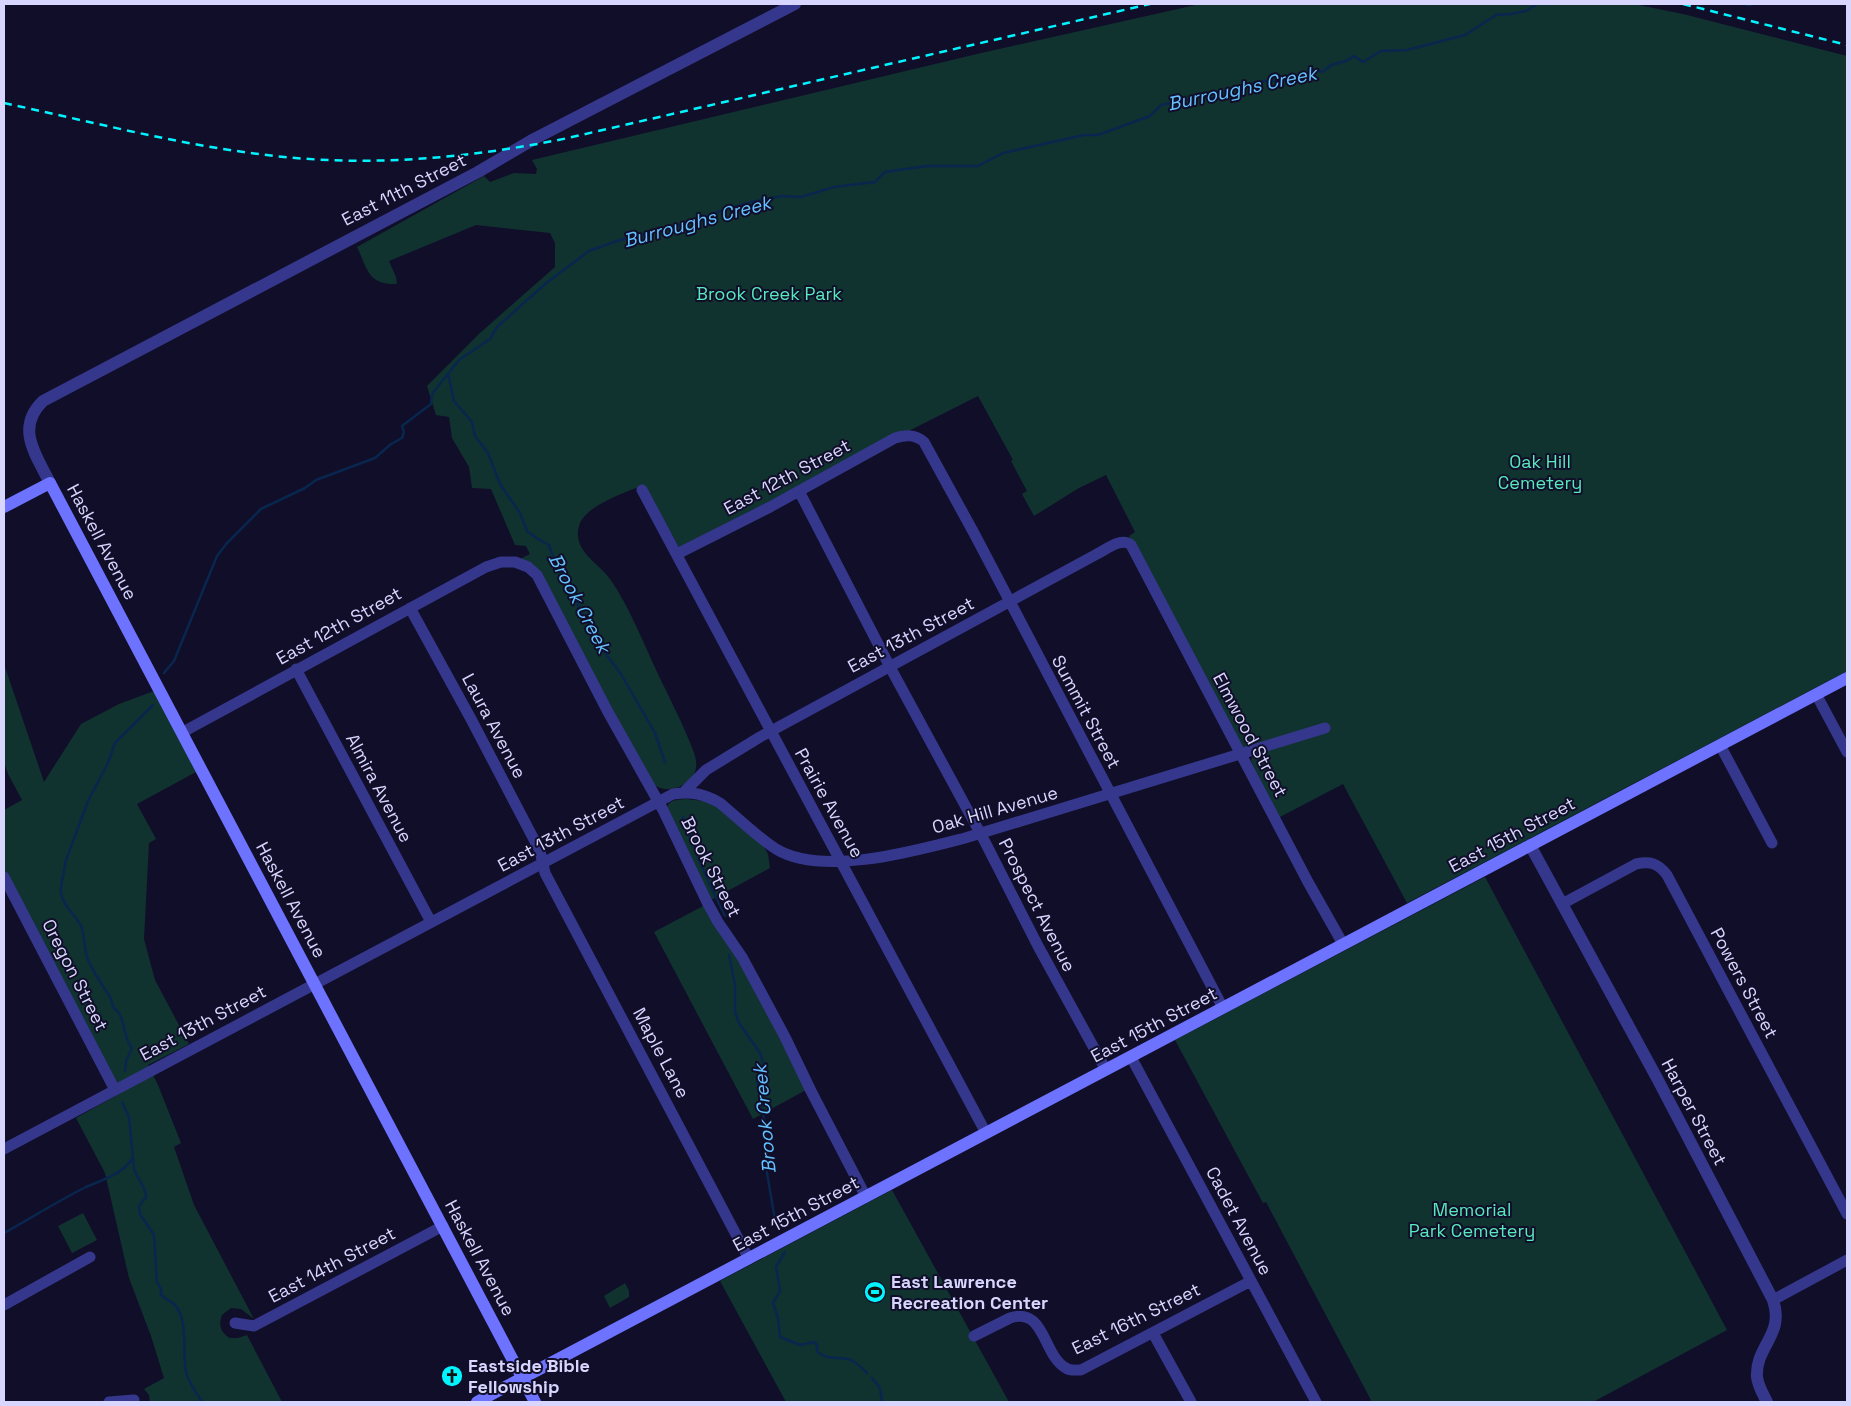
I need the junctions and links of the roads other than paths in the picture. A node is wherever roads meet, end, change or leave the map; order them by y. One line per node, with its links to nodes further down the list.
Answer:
1 (795, 4): 2 (street, East 11th Street)
2 (34, 412): 4 (street, Haskell Avenue)
3 (915, 436): 6 (street, East 12th Street); 11 (street, Summit Street)
4 (50, 483): 7 (main road); 19 (main road, Haskell Avenue)
5 (642, 490): 9 (street, Prairie Avenue)
6 (799, 491): 9 (street, East 12th Street); 13 (street, Prospect Avenue)
7 (4, 507)
8 (1126, 542): 11 (street, East 13th Street); 22 (street, Elmwood Street)
9 (677, 554): 18 (street, Prairie Avenue)
10 (515, 562): 12 (street, East 12th Street); 25 (street, Brook Street)
11 (1009, 603): 13 (street, East 13th Street); 24 (street, Summit Street)
12 (410, 608): 14 (street, East 12th Street); 30 (street, Laura Avenue)
13 (890, 667): 18 (street, East 13th Street); 26 (street, Prospect Avenue)
14 (296, 669): 19 (street, East 12th Street); 33 (street, Almira Avenue)
15 (1847, 678): 16 (main road, East 15th Street)
16 (1816, 694): 20 (main road, East 15th Street); 21 (street)
17 (1325, 728): 22 (street, Oak Hill Avenue)
18 (770, 731): 23 (street, East 13th Street); 29 (street, Prairie Avenue)
19 (183, 732): 35 (main road, Haskell Avenue)
20 (1720, 745): 27 (street); 28 (main road, East 15th Street)
21 (1847, 752)
22 (1240, 753): 24 (street, Oak Hill Avenue); 34 (street, Elmwood Street)
23 (684, 792): 25 (street, East 13th Street); 29 (street, Oak Hill Avenue)
24 (1110, 794): 26 (street, Oak Hill Avenue); 36 (street, Summit Street)
25 (659, 802): 30 (street, East 13th Street); 42 (street, Brook Street)
26 (980, 834): 29 (street, Oak Hill Avenue); 38 (street, Prospect Avenue)
27 (1772, 843)
28 (1530, 845): 32 (street, Harper Street); 34 (main road, East 15th Street)
29 (840, 861): 40 (street, Prairie Avenue)
30 (543, 863): 33 (street, East 13th Street); 46 (street, Maple Lane)
31 (4, 878): 39 (street, Oregon Street)
32 (1562, 904): 43 (street, Powers Street); 49 (street, Harper Street)
33 (432, 922): 35 (street, East 13th Street)
34 (1343, 944): 36 (main road, East 15th Street)
35 (315, 983): 39 (street, East 13th Street); 44 (main road, Haskell Avenue)
36 (1223, 1008): 37 (main road, East 15th Street)
37 (1131, 1057): 38 (main road, East 15th Street); 48 (street, Cadet Avenue)
38 (1106, 1070): 40 (main road, East 15th Street)
39 (115, 1090): 41 (street, East 13th Street)
40 (986, 1134): 42 (main road, East 15th Street)
41 (4, 1149)
42 (866, 1197): 46 (main road, East 15th Street)
43 (1847, 1214)
44 (443, 1226): 51 (street, East 14th Street); 54 (main road, Haskell Avenue)
45 (90, 1257): 50 (street)
46 (749, 1259): 54 (main road, East 15th Street)
47 (1847, 1260): 49 (street)
48 (1251, 1281): 52 (street, East 16th Street); 60 (street, Cadet Avenue)
49 (1773, 1300): 61 (street, Harper Street)
50 (4, 1305)
51 (235, 1323)
52 (1153, 1333): 53 (street, East 16th Street); 59 (street)
53 (974, 1336)
54 (522, 1379): 57 (main road, East 15th Street); 58 (main road, Haskell Avenue)
55 (134, 1400): 56 (street)
56 (109, 1402)
57 (477, 1402)
58 (535, 1402)
59 (1191, 1402)
60 (1316, 1402)
61 (1767, 1402)

